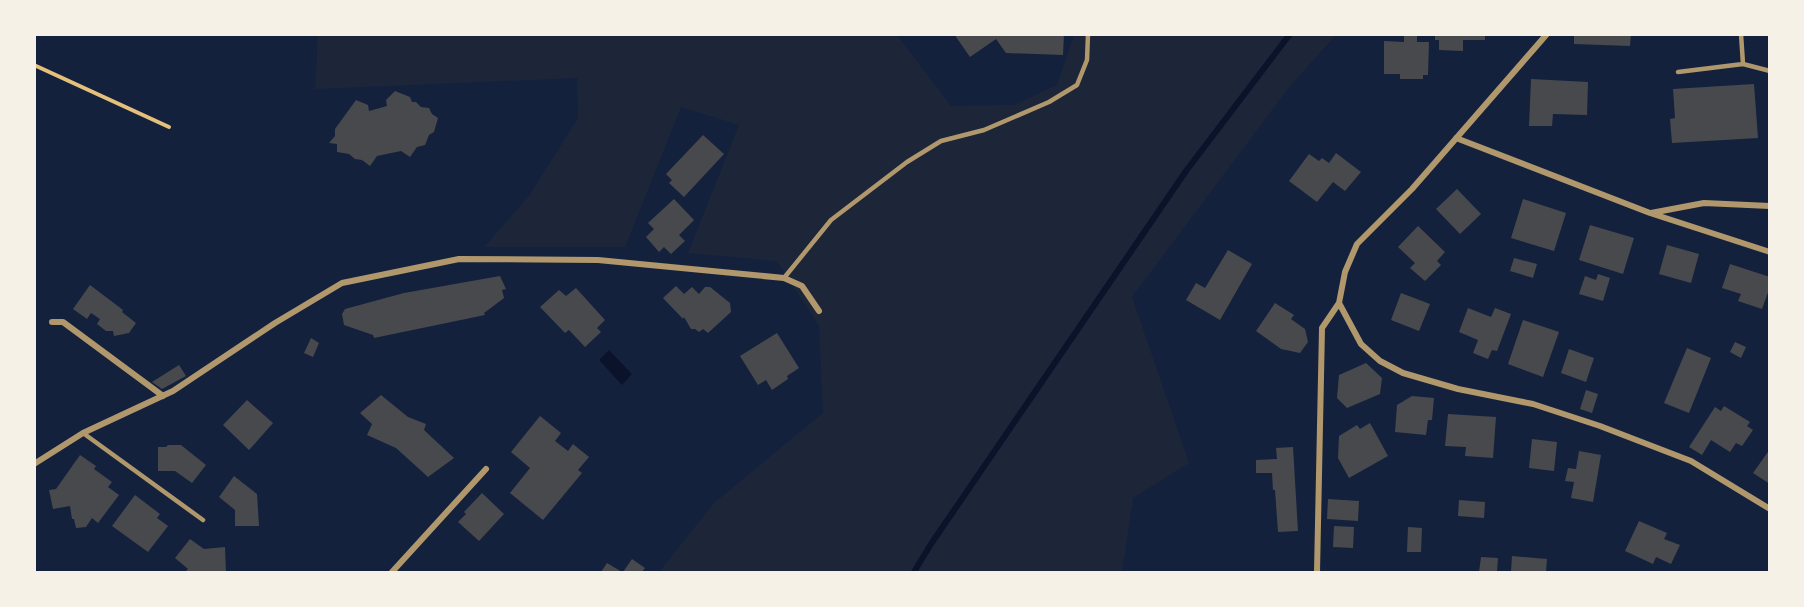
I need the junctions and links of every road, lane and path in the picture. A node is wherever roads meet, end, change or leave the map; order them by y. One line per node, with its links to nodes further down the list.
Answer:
1 (1088, 34): 13 (lane)
2 (1547, 34): 9 (street)
3 (1741, 34): 4 (lane)
4 (1743, 64): 6 (lane); 7 (lane)
5 (34, 65): 8 (path)
6 (1770, 71)
7 (1678, 72)
8 (169, 127)
9 (1456, 138): 11 (street); 14 (street)
10 (1770, 206): 11 (street)
11 (1650, 213): 12 (street)
12 (1770, 252)
13 (784, 278): 15 (street); 17 (street)
14 (1339, 303): 21 (street); 24 (street)
15 (819, 311)
16 (52, 322): 17 (street)
17 (163, 396): 18 (street)
18 (83, 433): 19 (street); 22 (lane)
19 (34, 464)
20 (486, 469): 23 (street)
21 (1770, 509)
22 (204, 520)
23 (392, 573)
24 (1317, 573)

